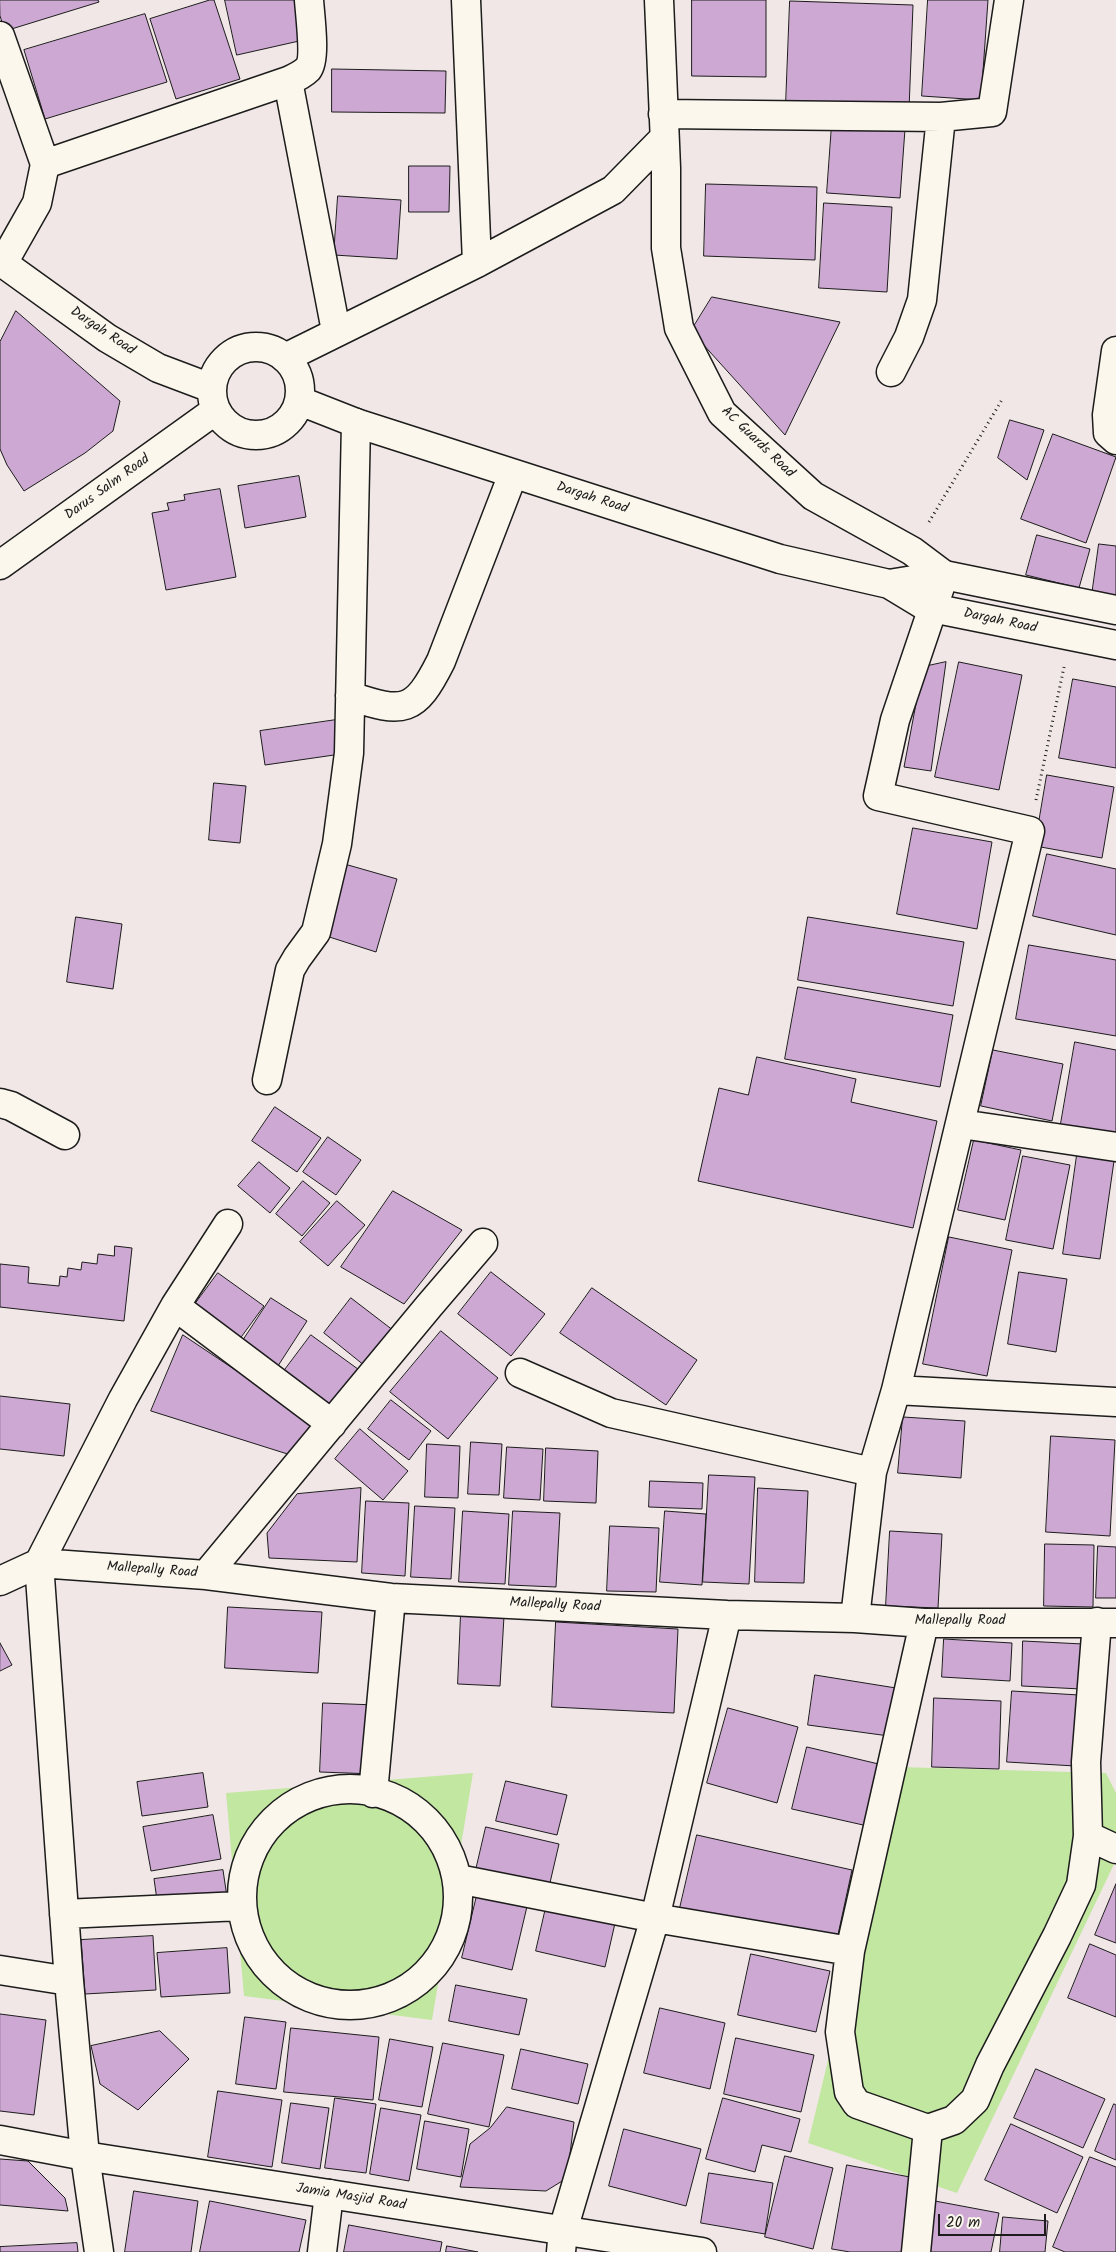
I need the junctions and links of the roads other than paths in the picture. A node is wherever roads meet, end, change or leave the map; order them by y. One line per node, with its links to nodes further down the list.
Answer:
1 (309, 0): 6 (street)
2 (466, 0): 11 (street)
3 (659, 0): 8 (street, AC Guards Road)
4 (1009, 0): 7 (street)
5 (0, 36): 9 (street)
6 (288, 81): 9 (street); 12 (street)
7 (941, 117): 8 (street); 15 (street)
8 (664, 126): 11 (street); 22 (street, AC Guards Road)
9 (45, 164): 10 (street)
10 (2, 262): 16 (street, Dargah Road)
11 (477, 263): 12 (street)
12 (336, 331): 14 (street)
13 (1116, 351): 19 (street)
14 (285, 358): 16 (street); 17 (street)
15 (891, 372)
16 (214, 399): 17 (street); 21 (street, Darus Salm Road)
17 (300, 401): 18 (street, Dargah Road)
18 (356, 423): 20 (street, Dargah Road); 27 (street)
19 (1116, 440)
20 (513, 474): 23 (street, Dargah Road); 27 (street)
21 (0, 565)
22 (944, 575): 23 (street, Dargah Road); 24 (street); 25 (street, Dargah Road)
23 (889, 584): 24 (street, Dargah Road)
24 (933, 608): 26 (street, Dargah Road); 30 (street)
25 (1116, 610)
26 (1116, 646)
27 (350, 696): 28 (street)
28 (267, 1080)
29 (0, 1103): 31 (street)
30 (961, 1124): 32 (street); 37 (street)
31 (66, 1135)
32 (1116, 1147)
33 (228, 1224): 35 (street)
34 (483, 1244): 39 (street)
35 (175, 1306): 39 (street); 41 (street)
36 (520, 1373): 40 (street)
37 (896, 1390): 38 (street); 40 (street)
38 (1116, 1402)
39 (332, 1424): 42 (street)
40 (872, 1472): 46 (street)
41 (39, 1563): 42 (street, Mallepally Road); 43 (street, Mallepally Road); 54 (street)
42 (206, 1575): 44 (street, Mallepally Road)
43 (0, 1581)
44 (391, 1598): 45 (street, Mallepally Road); 49 (street)
45 (727, 1615): 46 (street, Mallepally Road); 55 (street)
46 (855, 1618): 47 (street, Mallepally Road)
47 (924, 1623): 48 (street, Mallepally Road); 56 (street)
48 (1106, 1623): 50 (street)
49 (373, 1793): 52 (street); 53 (street)
50 (1088, 1836): 51 (street); 59 (street)
51 (1116, 1848)
52 (458, 1879): 53 (street); 55 (street)
53 (241, 1906): 54 (street)
54 (64, 1914): 58 (street)
55 (655, 1918): 56 (street); 63 (street)
56 (850, 1951): 59 (street)
57 (0, 1970): 58 (street)
58 (69, 1980): 61 (street)
59 (928, 2129): 67 (street)
60 (0, 2140): 61 (street, Jamia Masjid Road)
61 (85, 2156): 62 (street, Jamia Masjid Road); 64 (street)
62 (329, 2194): 63 (street, Jamia Masjid Road); 65 (street)
63 (562, 2241): 66 (street, Jamia Masjid Road)
64 (98, 2252)
65 (322, 2252)
66 (702, 2252)
67 (916, 2252)

